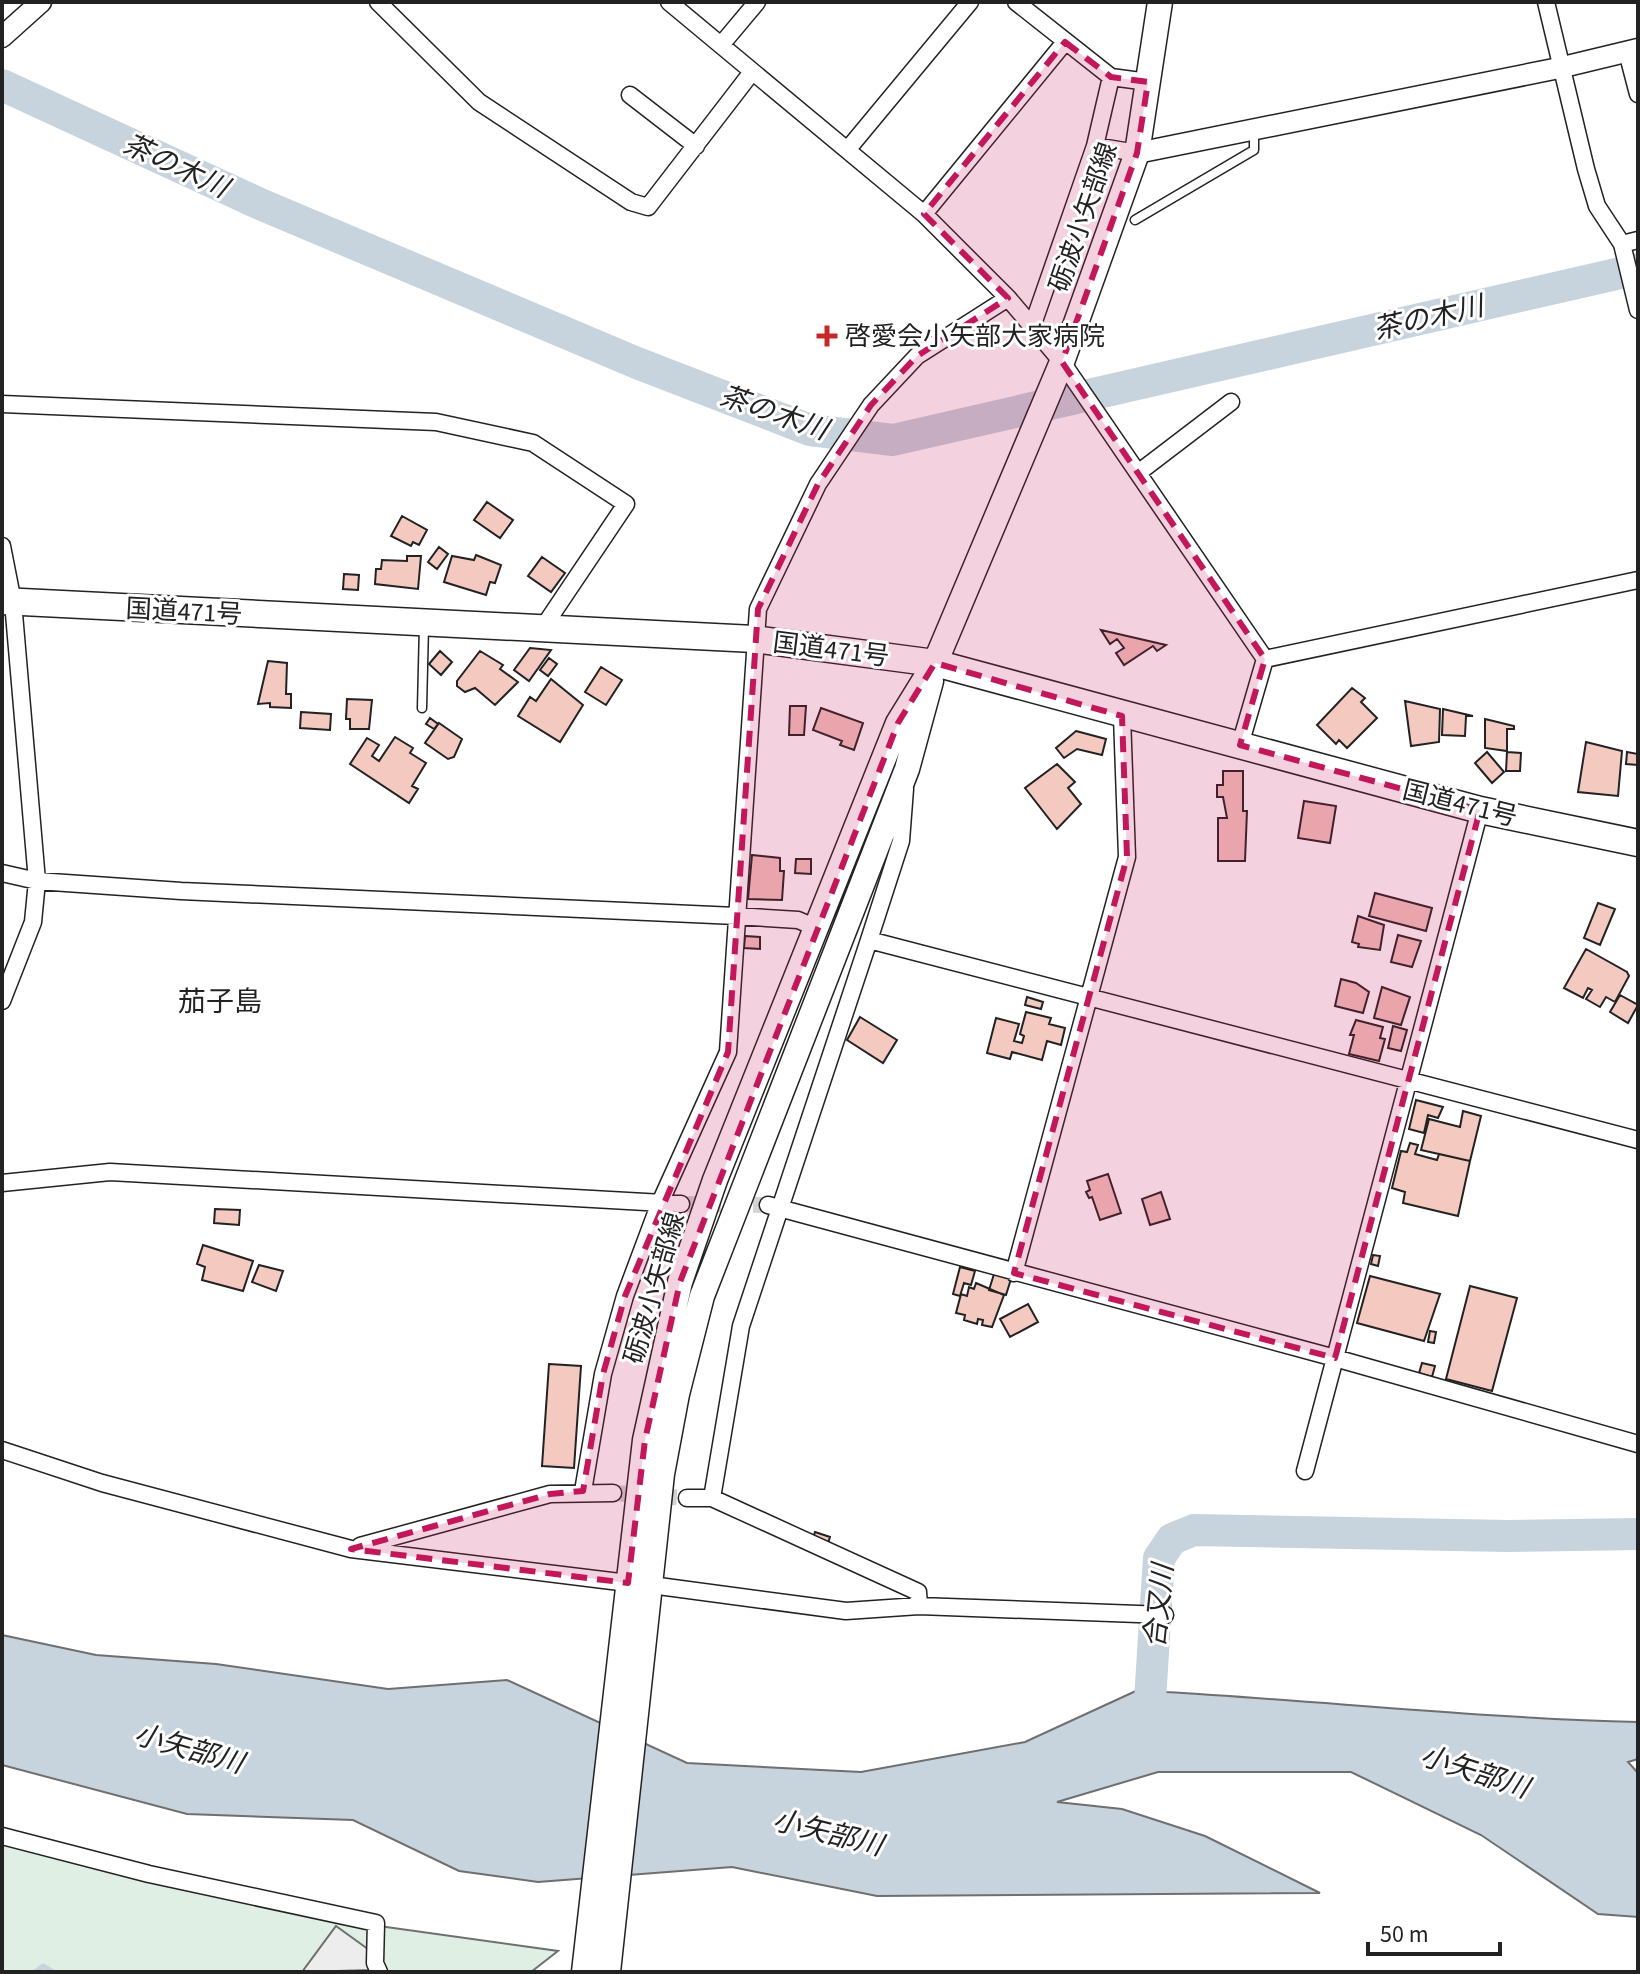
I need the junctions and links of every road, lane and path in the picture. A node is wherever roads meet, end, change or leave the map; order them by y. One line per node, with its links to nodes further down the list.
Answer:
1 (41, 2): 9 (street)
2 (378, 2): 20 (street)
3 (669, 2): 11 (street)
4 (757, 2): 11 (street)
5 (970, 2): 22 (street)
6 (1016, 2): 10 (street)
7 (1160, 2): 16 (main road, 砺波小矢部線)
8 (1546, 2): 13 (street)
9 (2, 37)
10 (1065, 42): 15 (street); 24 (street)
11 (721, 45): 14 (street)
12 (1632, 50): 13 (street); 17 (street)
13 (1559, 68): 19 (street); 26 (street)
14 (752, 72): 20 (street); 22 (street)
15 (1111, 77): 16 (street); 21 (street)
16 (1148, 82): 23 (main road, 砺波小矢部線)
17 (1638, 94)
18 (630, 95): 20 (street)
19 (1254, 129): 23 (street); 25 (lane)
20 (696, 146)
21 (1095, 146): 23 (street); 29 (street)
22 (848, 149): 24 (street)
23 (1137, 153): 30 (main road, 砺波小矢部線)
24 (924, 214): 27 (street)
25 (1135, 220)
26 (1630, 242): 28 (street)
27 (1008, 298): 29 (street); 39 (street)
28 (1638, 310)
29 (1032, 327): 30 (street)
30 (1062, 362): 33 (street); 41 (main road, 砺波小矢部線)
31 (1231, 402): 33 (street)
32 (2, 404): 38 (street)
33 (1138, 473): 40 (street)
34 (2, 546): 36 (street)
35 (1638, 580): 40 (street)
36 (8, 602): 37 (highway, 国道471号); 49 (street)
37 (424, 624): 38 (highway, 国道471号); 42 (lane)
38 (542, 629): 39 (highway, 国道471号)
39 (754, 639): 41 (highway, 国道471号); 50 (street)
40 (1265, 659): 44 (street)
41 (935, 663): 43 (highway, 国道471号); 45 (main road, 砺波小矢部線); 51 (main road, 砺波小矢部線)
42 (422, 708)
43 (1122, 716): 44 (highway, 国道471号); 53 (street)
44 (1240, 745): 46 (highway, 国道471号)
45 (907, 769): 52 (street); 71 (main road, 砺波小矢部線)
46 (1480, 810): 47 (highway, 国道471号); 55 (street)
47 (1638, 843)
48 (2, 873): 49 (street)
49 (37, 881): 50 (street); 54 (street)
50 (736, 916): 51 (street); 59 (street)
51 (817, 928): 71 (main road, 砺波小矢部線)
52 (869, 940): 53 (street); 60 (street)
53 (1089, 998): 55 (street); 61 (street)
54 (2, 1001)
55 (1407, 1081): 56 (street); 62 (street)
56 (1638, 1140)
57 (2, 1183): 59 (street)
58 (681, 1204): 59 (street)
59 (659, 1205): 66 (street)
60 (774, 1206): 61 (street); 69 (street)
61 (1014, 1273): 62 (street)
62 (1335, 1358): 63 (street); 65 (street)
63 (1638, 1444)
64 (2, 1450): 70 (street)
65 (1305, 1471)
66 (583, 1491): 67 (street); 70 (street)
67 (613, 1493)
68 (687, 1498): 69 (street)
69 (712, 1498): 72 (street)
70 (351, 1549): 71 (street)
71 (639, 1592): 72 (street); 75 (main road, 砺波小矢部線)
72 (919, 1606): 73 (street)
73 (1165, 1615)
74 (2, 1836): 76 (street)
75 (597, 1966)
76 (379, 1972)

